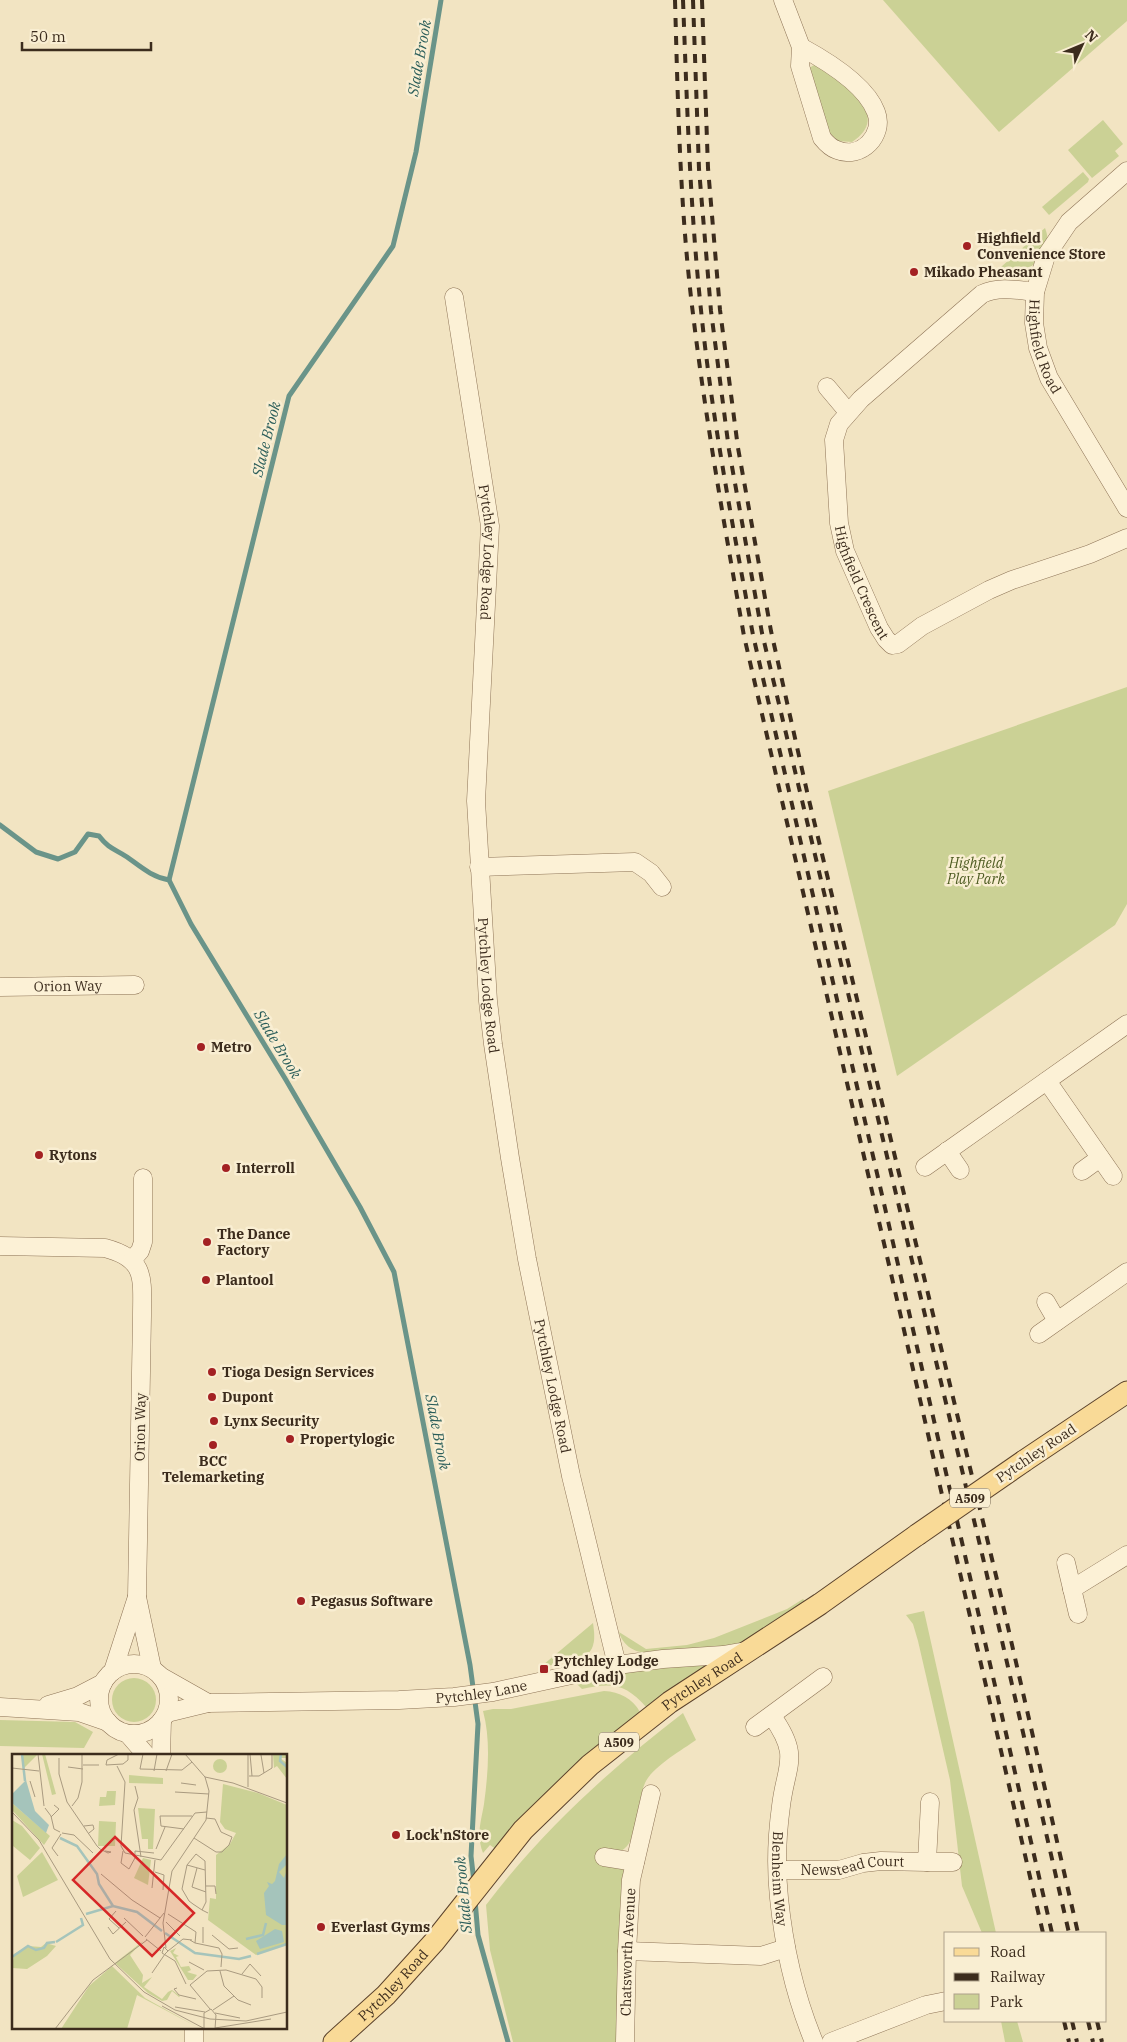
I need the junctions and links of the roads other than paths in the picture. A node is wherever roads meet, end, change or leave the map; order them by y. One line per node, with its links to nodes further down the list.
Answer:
1 (783, 0): 2 (street)
2 (801, 47): 2 (street)
3 (1127, 171): 4 (street, Highfield Road)
4 (1035, 292): 7 (street, Highfield Crescent); 8 (street, Highfield Road)
5 (454, 297): 10 (street, Pytchley Lodge Road)
6 (827, 387): 7 (street)
7 (848, 412): 9 (street, Highfield Crescent)
8 (1127, 508)
9 (1127, 538)
10 (479, 868): 11 (street); 36 (street, Pytchley Lodge Road)
11 (662, 887)
12 (135, 986): 13 (street, Orion Way)
13 (0, 987)
14 (1127, 1024): 15 (street)
15 (1047, 1081): 16 (street); 17 (street)
16 (947, 1151): 18 (street); 19 (street)
17 (1100, 1158): 20 (street); 21 (street)
18 (926, 1166)
19 (960, 1170)
20 (1082, 1171)
21 (1113, 1176)
22 (142, 1178): 24 (street)
23 (0, 1246): 24 (street)
24 (132, 1260): 33 (street, Orion Way)
25 (1127, 1272): 27 (street)
26 (1046, 1302): 27 (street)
27 (1057, 1321): 28 (street)
28 (1040, 1334)
29 (1127, 1392): 35 (main road, Pytchley Road / A509, bridge)
30 (1127, 1554): 32 (street)
31 (1066, 1564): 32 (street)
32 (1072, 1588): 34 (street)
33 (137, 1597): 37 (street, Orion Way); 38 (street, Orion Way)
34 (1078, 1614)
35 (751, 1650): 36 (street, Pytchley Lane); 60 (main road, Pytchley Road / A509)
36 (617, 1666): 40 (street, Pytchley Lane)
37 (157, 1672): 38 (street); 40 (street); 44 (street)
38 (108, 1677): 42 (street); 45 (street)
39 (823, 1678): 43 (street)
40 (208, 1703): 44 (street, Pytchley Lane)
41 (0, 1707): 42 (street)
42 (38, 1708): 45 (street)
43 (772, 1716): 46 (street); 56 (street, Blenheim Way)
44 (164, 1717): 47 (street); 49 (street)
45 (108, 1722): 47 (street)
46 (755, 1727)
47 (128, 1734): 48 (street)
48 (145, 1754)
49 (161, 1754)
50 (650, 1794): 53 (street, Chatsworth Avenue)
51 (930, 1802): 54 (street)
52 (604, 1857): 53 (street)
53 (635, 1862): 58 (street, Chatsworth Avenue)
54 (927, 1862): 55 (street, Newstead Court); 56 (street, Newstead Court)
55 (952, 1862)
56 (778, 1870): 57 (street, Blenheim Way)
57 (786, 1948): 58 (street); 62 (street, Blenheim Way)
58 (626, 1950): 61 (street, Chatsworth Avenue)
59 (944, 2001): 63 (street)
60 (336, 2041)
61 (625, 2042)
62 (814, 2042)
63 (831, 2042)

